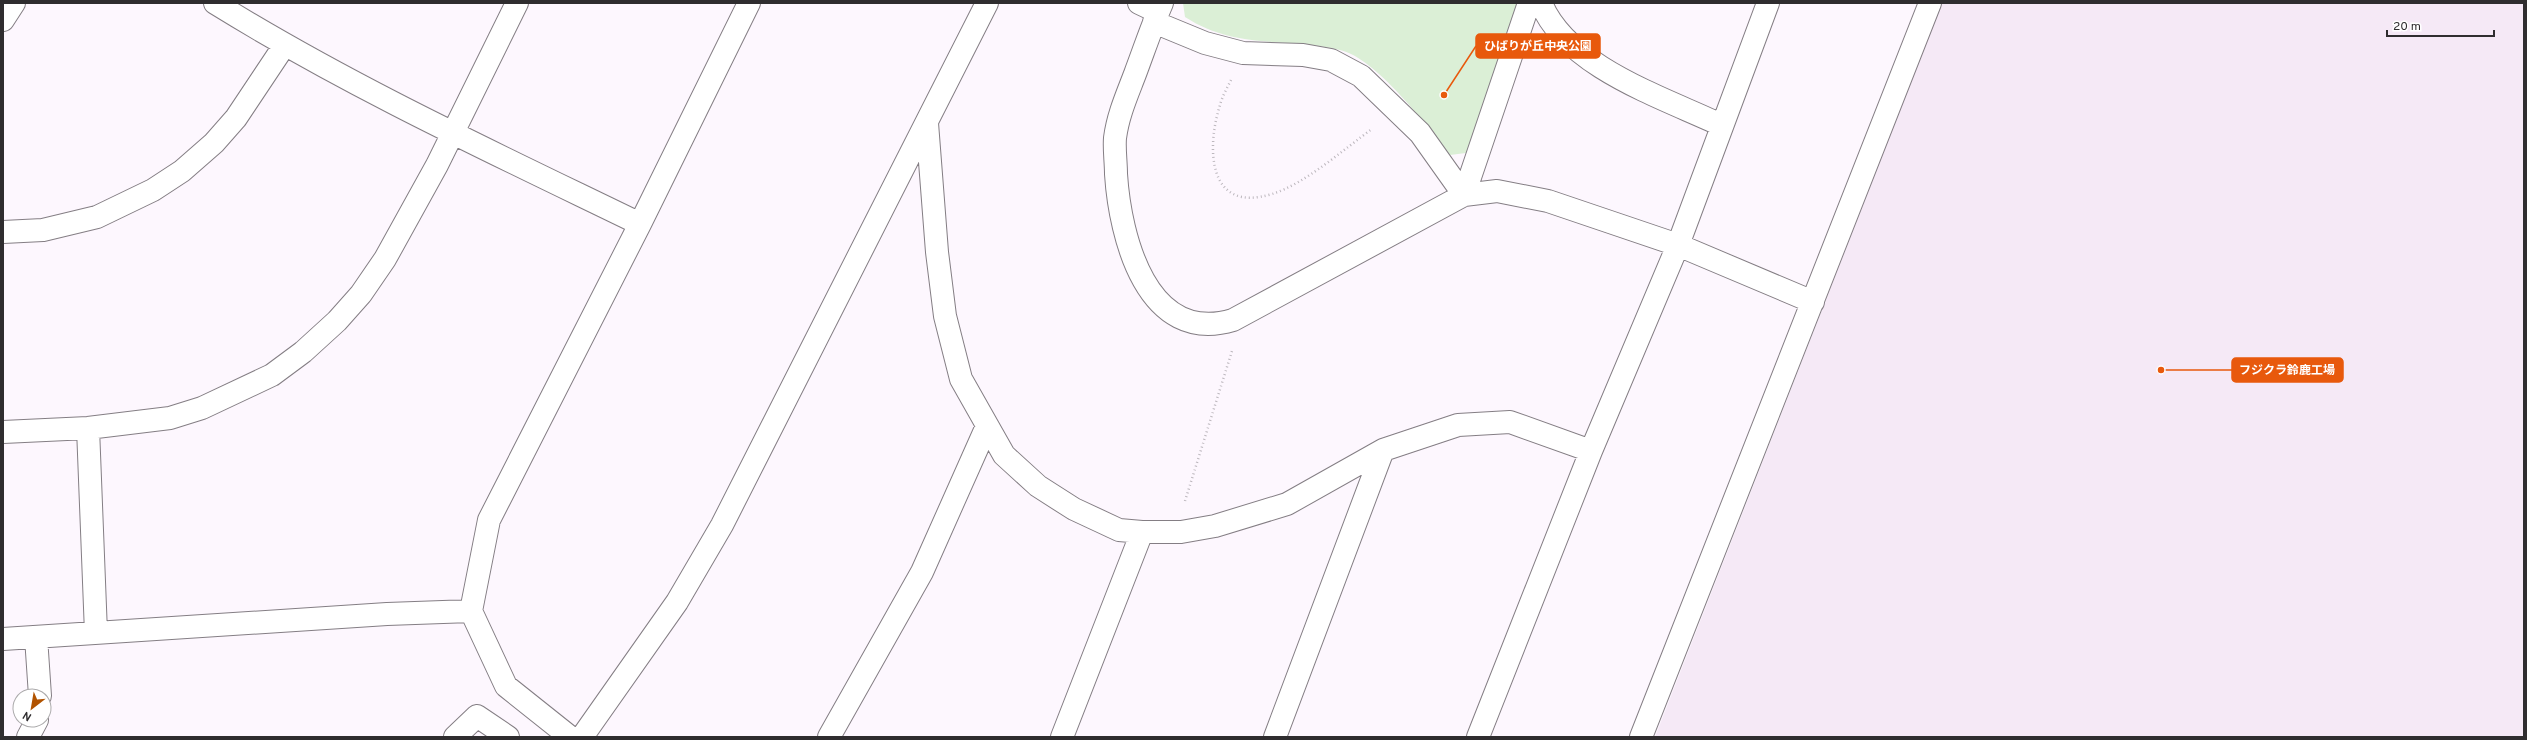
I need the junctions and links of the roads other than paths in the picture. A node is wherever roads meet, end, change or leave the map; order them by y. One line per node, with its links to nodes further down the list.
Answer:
1 (14, 3): 11 (street)
2 (215, 3): 12 (street)
3 (517, 3): 15 (street)
4 (749, 3): 17 (street)
5 (987, 3): 13 (street)
6 (1529, 3): 16 (street)
7 (1541, 3): 14 (street)
8 (1768, 3): 14 (street)
9 (1930, 3): 20 (street)
10 (1153, 10): 16 (street); 16 (street)
11 (3, 20)
12 (284, 46): 15 (street); 18 (street)
13 (927, 123): 21 (street); 37 (street)
14 (1721, 125): 19 (street)
15 (452, 132): 17 (street); 22 (street)
16 (1464, 195): 19 (street)
17 (640, 224): 27 (street)
18 (3, 232)
19 (1678, 245): 20 (street); 25 (street)
20 (1813, 302): 42 (street)
21 (986, 426): 26 (street); 38 (street)
22 (88, 428): 23 (street); 28 (street)
23 (3, 432)
24 (1383, 450): 25 (street); 26 (street); 40 (street)
25 (1591, 451): 41 (street)
26 (1142, 532): 39 (street)
27 (470, 611): 28 (street); 36 (street)
28 (96, 633): 29 (street)
29 (36, 637): 30 (street); 31 (street)
30 (3, 640)
31 (39, 688)
32 (33, 728): 33 (street)
33 (28, 737)
34 (455, 737): 35 (street)
35 (508, 737)
36 (570, 737)
37 (582, 737)
38 (830, 737)
39 (1062, 737)
40 (1275, 737)
41 (1478, 737)
42 (1641, 737)

